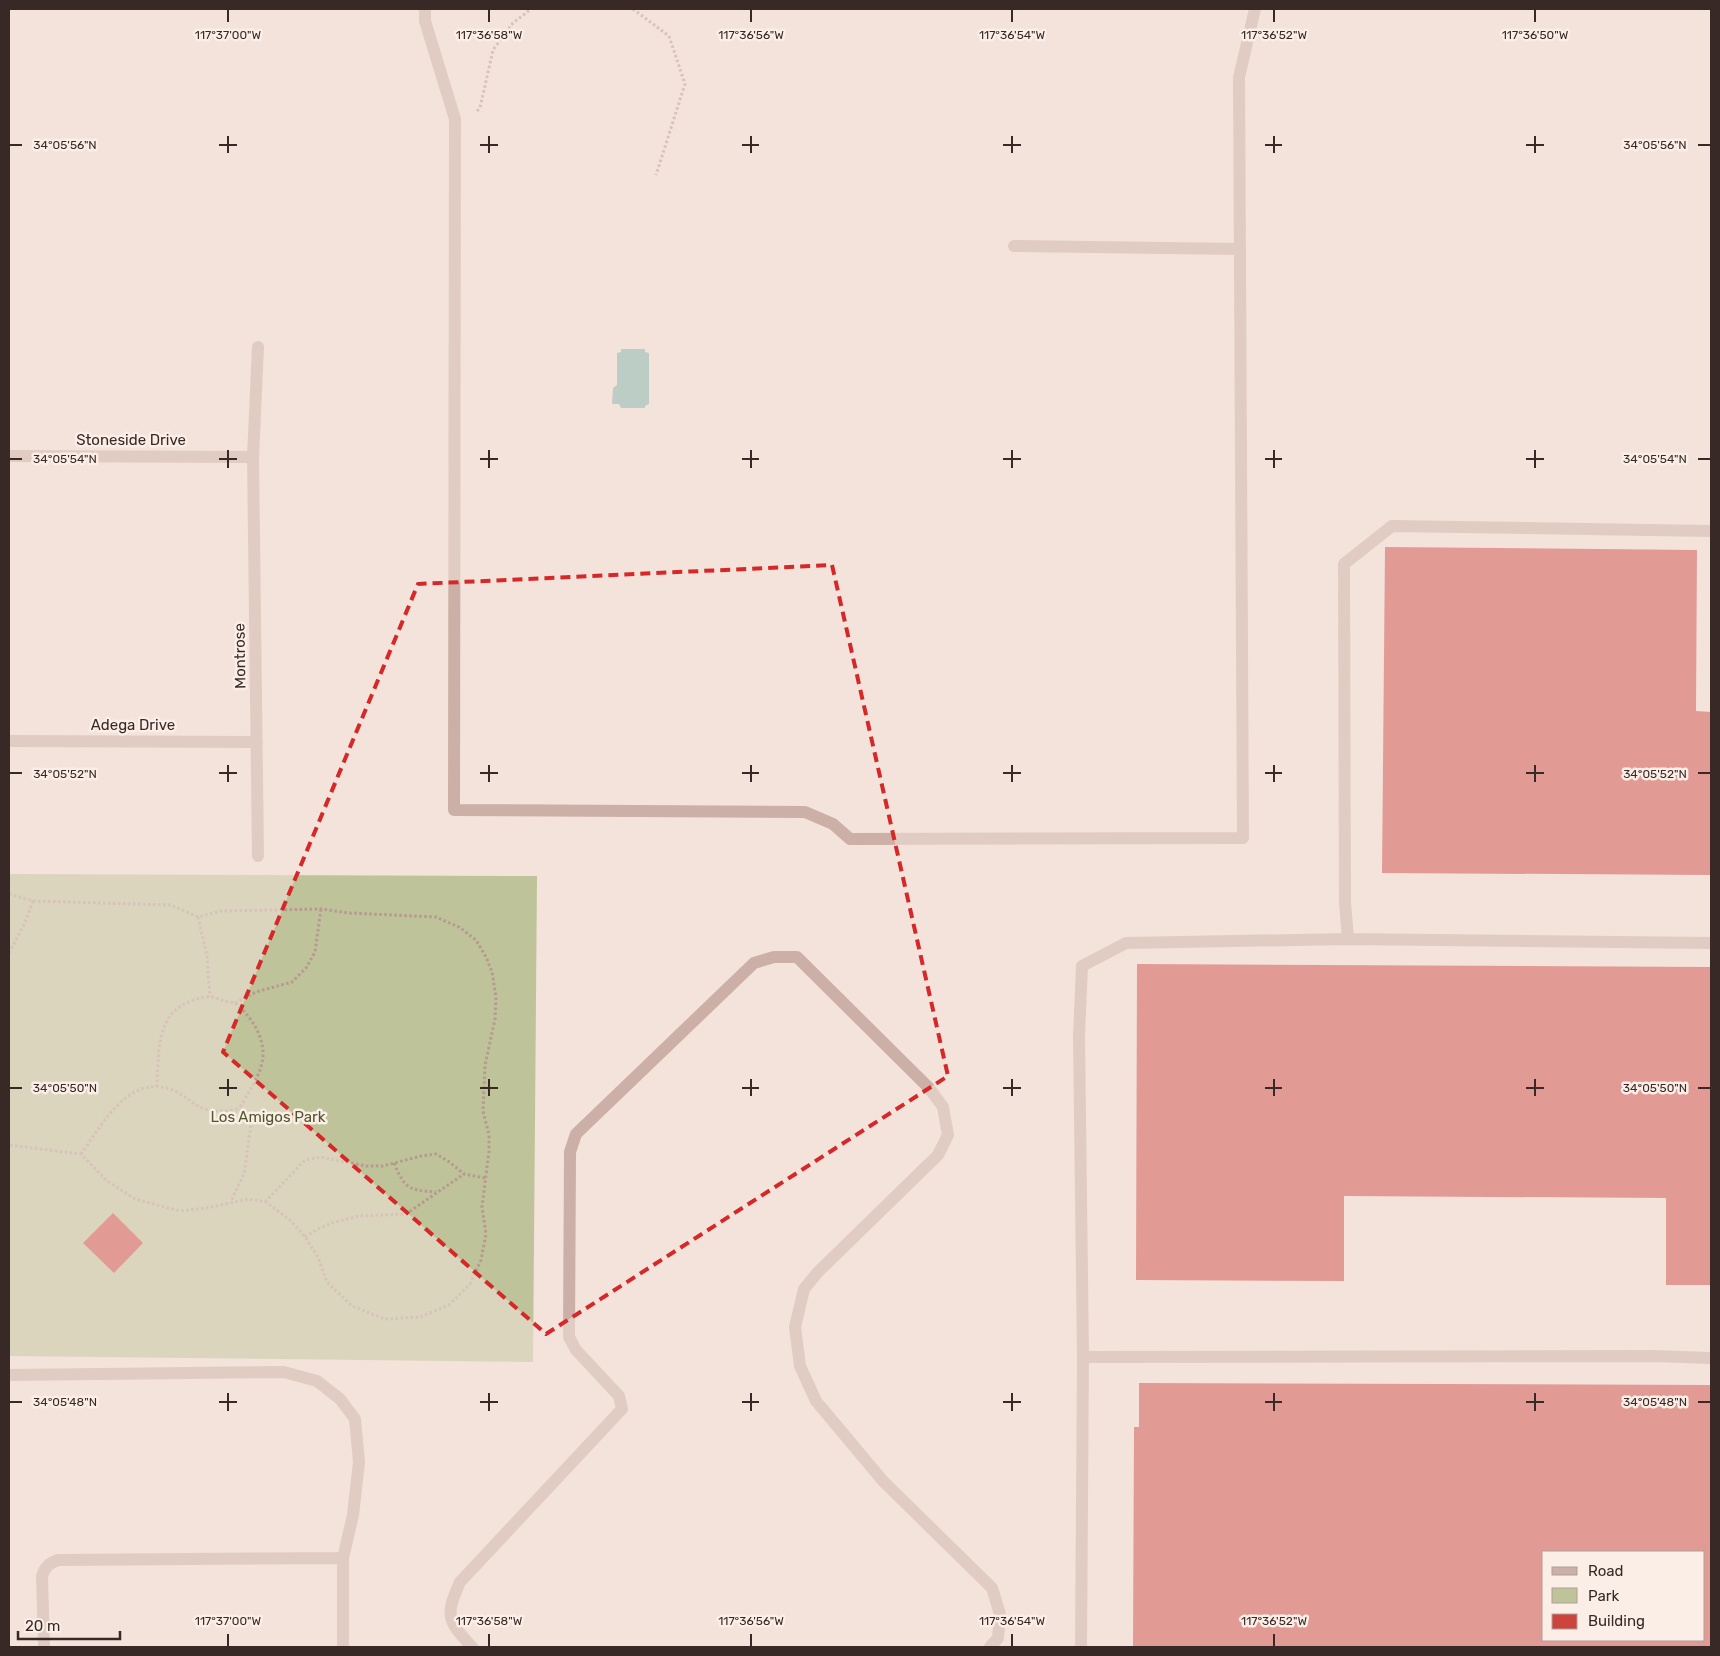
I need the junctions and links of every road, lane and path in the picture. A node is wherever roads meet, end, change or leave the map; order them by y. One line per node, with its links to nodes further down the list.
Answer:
1 (425, 9): 5 (street)
2 (531, 9): 5 (path)
3 (633, 9): 6 (path)
4 (1255, 9): 8 (street)
5 (455, 132): 8 (street)
6 (656, 175)
7 (1014, 246): 8 (street)
8 (1240, 249)
9 (258, 347): 11 (street, Montrose)
10 (9, 456): 11 (street, Stoneside Drive)
11 (254, 457): 14 (street, Montrose)
12 (1711, 531): 20 (street)
13 (9, 742): 14 (street, Adega Drive)
14 (257, 742): 15 (street, Montrose)
15 (258, 856)
16 (9, 894): 17 (path)
17 (33, 901): 19 (path); 22 (path)
18 (321, 910): 19 (path); 24 (path); 31 (path)
19 (198, 917): 23 (path)
20 (1348, 940): 21 (street); 36 (street)
21 (1711, 942)
22 (9, 953)
23 (210, 997): 24 (path); 25 (path)
24 (235, 1003): 26 (path)
25 (156, 1087): 26 (path); 28 (path)
26 (239, 1109): 33 (path)
27 (9, 1145): 28 (path)
28 (81, 1154): 33 (path)
29 (394, 1163): 30 (path); 32 (path); 34 (path)
30 (464, 1174): 31 (path); 32 (path)
31 (485, 1178): 35 (path)
32 (436, 1192): 35 (path)
33 (230, 1202): 34 (path)
34 (264, 1202): 35 (path)
35 (305, 1236)
36 (1083, 1357): 37 (street); 44 (street)
37 (1711, 1358)
38 (9, 1375): 39 (street)
39 (343, 1558): 40 (street); 41 (street)
40 (44, 1647)
41 (343, 1647)
42 (472, 1647): 43 (street)
43 (990, 1647)
44 (1081, 1647)

